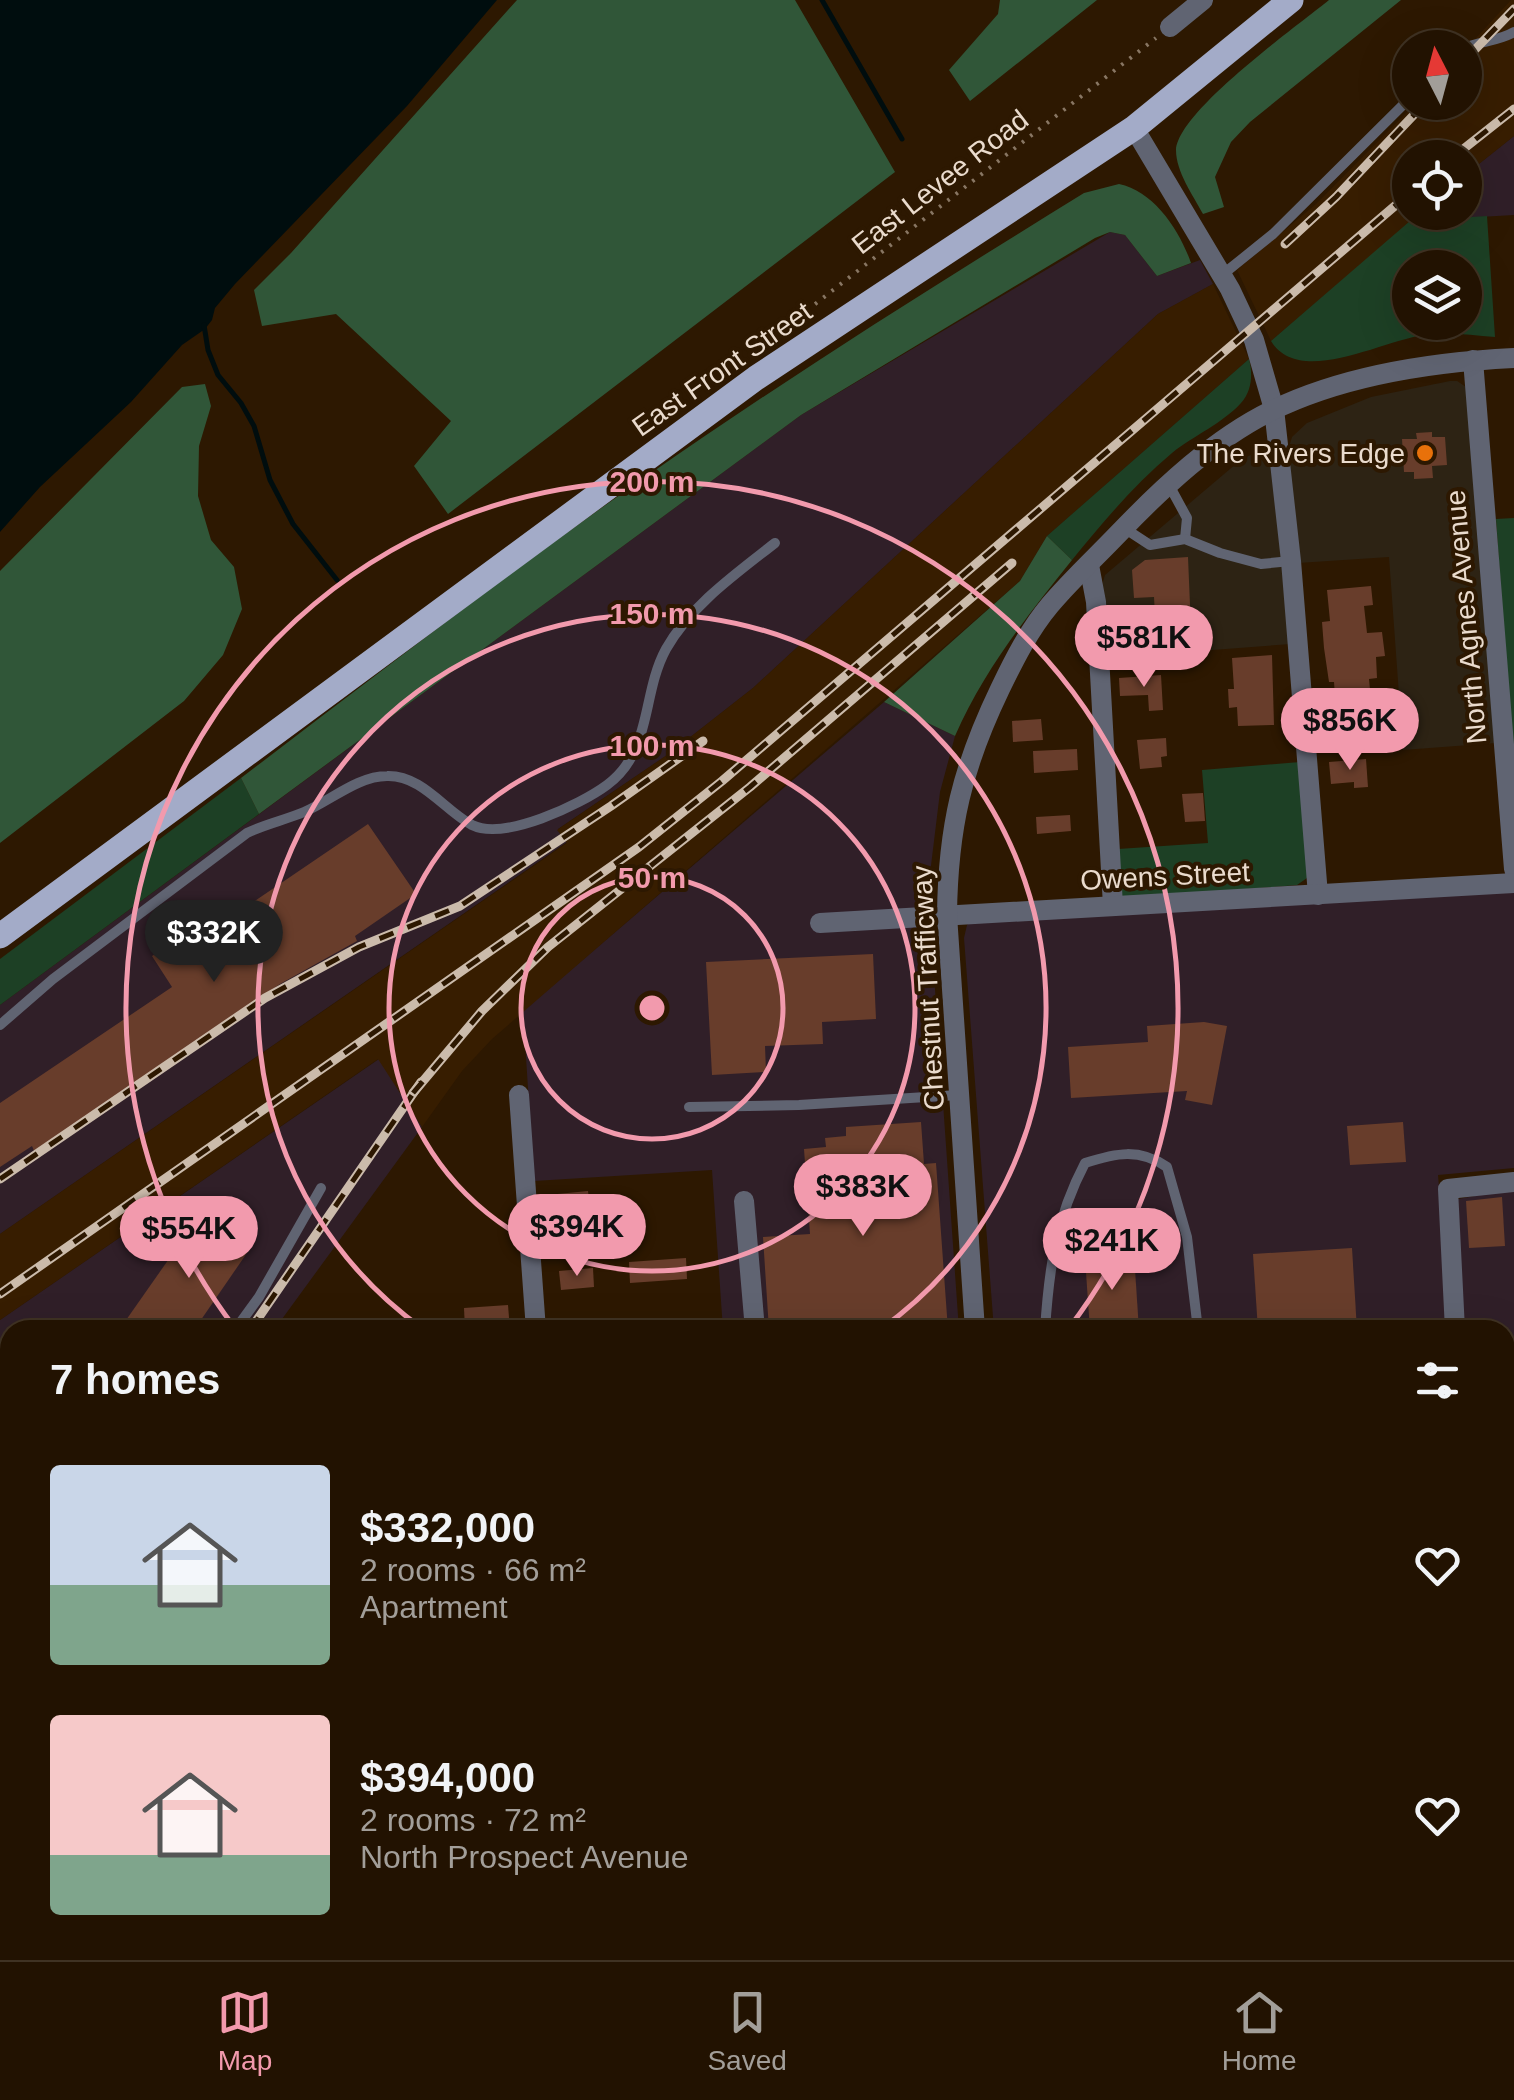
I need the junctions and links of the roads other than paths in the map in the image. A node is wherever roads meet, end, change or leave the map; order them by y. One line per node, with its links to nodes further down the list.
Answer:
1 (1204, 0): 3 (street)
2 (1291, 0): 7 (main road, East Front Street)
3 (1170, 27)
4 (1514, 32): 5 (lane)
5 (1482, 41)
6 (1392, 116): 8 (lane)
7 (1134, 128): 8 (street); 24 (main road, East Front Street)
8 (1222, 275): 11 (street)
9 (1514, 358): 10 (street, Chestnut Trafficway)
10 (1474, 360): 11 (street, Chestnut Trafficway); 18 (street, North Agnes Avenue)
11 (1274, 409): 12 (street, Chestnut Trafficway); 16 (street)
12 (1169, 485): 13 (street, Chestnut Trafficway); 14 (lane)
13 (1124, 528): 14 (lane); 17 (street, Chestnut Trafficway)
14 (1185, 539): 16 (lane)
15 (775, 544): 25 (lane)
16 (1291, 561): 20 (street)
17 (1089, 565): 21 (street); 22 (street, Chestnut Trafficway)
18 (1514, 869)
19 (1514, 882): 20 (street, Owens Street)
20 (1318, 895): 21 (street, Owens Street)
21 (1113, 906): 22 (street, Owens Street)
22 (948, 915): 23 (street, Owens Street); 27 (street, Chestnut Trafficway)
23 (820, 923)
24 (0, 936)
25 (0, 1025)
26 (519, 1095): 33 (street)
27 (960, 1095): 28 (lane); 35 (street, Chestnut Trafficway)
28 (689, 1108)
29 (1514, 1182): 38 (street)
30 (321, 1188): 32 (lane)
31 (744, 1201): 34 (street)
32 (243, 1320)
33 (535, 1320)
34 (754, 1320)
35 (974, 1320)
36 (1046, 1320): 37 (lane)
37 (1197, 1320)
38 (1455, 1320)

